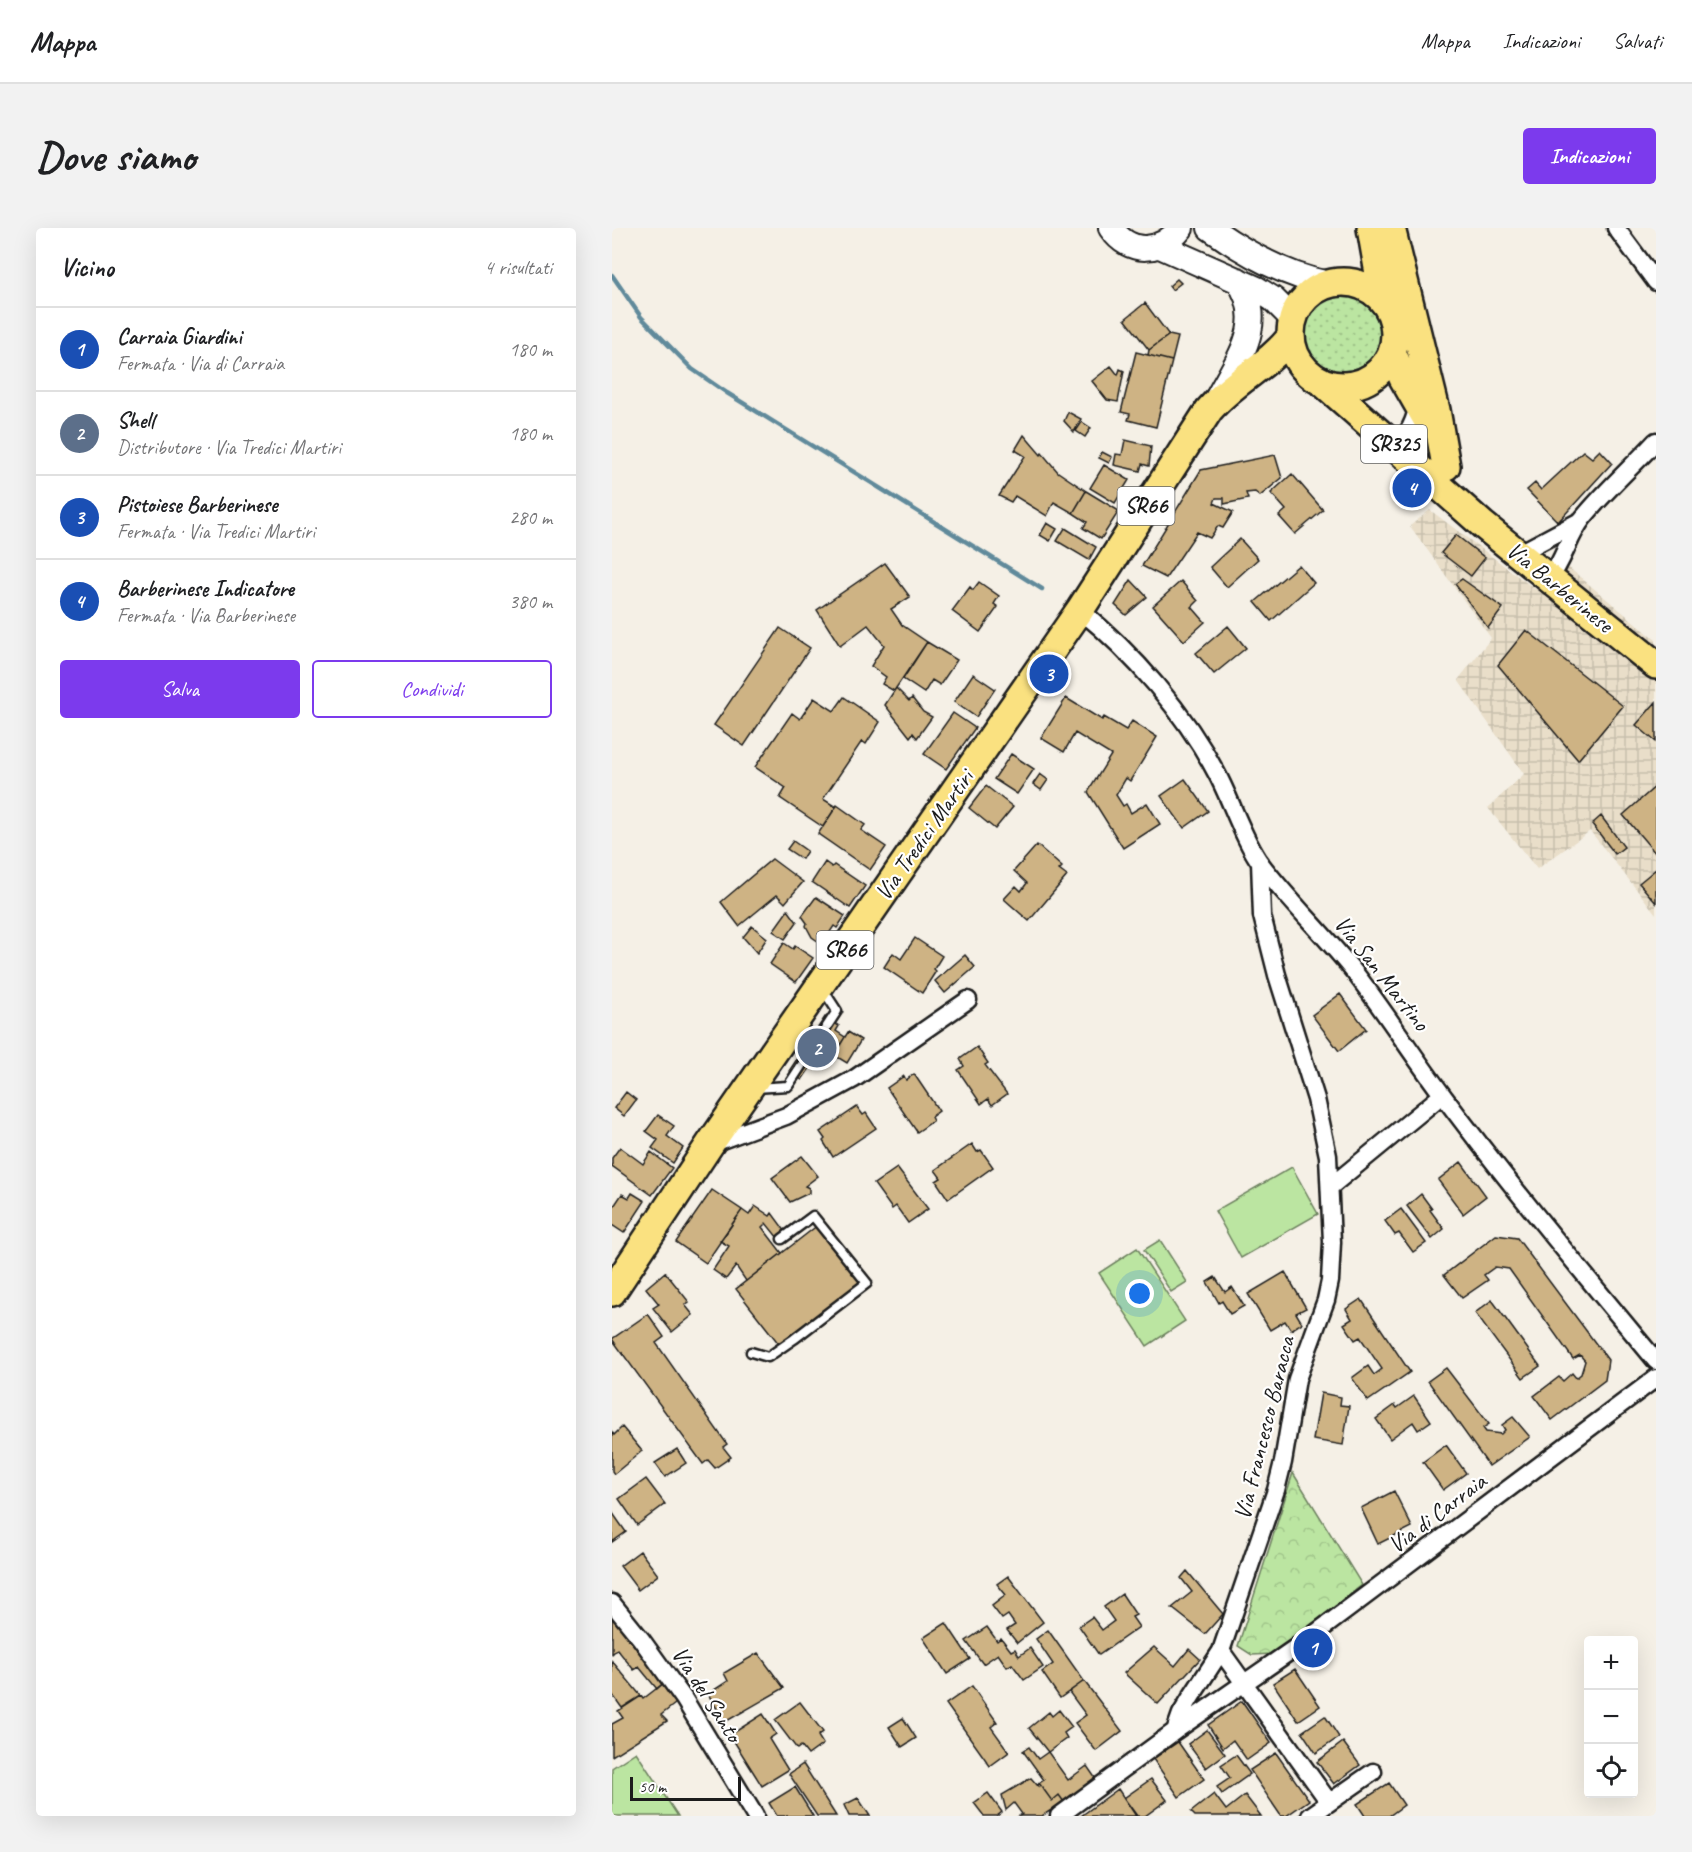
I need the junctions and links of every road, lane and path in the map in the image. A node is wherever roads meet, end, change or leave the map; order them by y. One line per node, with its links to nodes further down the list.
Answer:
1 (1111, 228): 9 (main road)
2 (1181, 228): 9 (main road)
3 (1210, 228): 10 (main road)
4 (1241, 228): 10 (main road)
5 (1363, 228): 13 (main road, SR66)
6 (1371, 228): 14 (main road)
7 (1391, 228): 23 (main road, Via Barberinese)
8 (1616, 228): 12 (street)
9 (1160, 246): 11 (main road)
10 (1267, 261): 13 (main road)
11 (1238, 280): 15 (main road); 20 (main road)
12 (1656, 282)
13 (1329, 284): 14 (main road); 15 (main road, SR66)
14 (1384, 302): 16 (main road)
15 (1292, 328): 17 (main road, Via Tredici Martiri / SR66); 18 (main road)
16 (1392, 352): 18 (main road); 19 (main road, Via Barberinese / SR325)
17 (1240, 381): 18 (main road); 20 (main road, Via Tredici Martiri / SR66)
18 (1321, 381): 22 (main road, Via Barberinese / SR325)
19 (1418, 403): 22 (street); 23 (main road, Via Barberinese / SR325)
20 (1215, 404): 28 (main road, Via Tredici Martiri / SR66)
21 (1654, 441): 25 (street)
22 (1396, 446): 24 (main road, Via Barberinese / SR325)
23 (1446, 466): 24 (main road, Via Barberinese / SR325)
24 (1465, 509): 26 (main road, Via Barberinese / SR325)
25 (1581, 520): 26 (street); 27 (street)
26 (1518, 554): 27 (main road, Via Barberinese / SR325)
27 (1549, 579): 29 (main road, Via Barberinese / SR325)
28 (1080, 610): 30 (street, Via San Martino); 33 (main road, Via Tredici Martiri / SR66)
29 (1656, 664)
30 (1260, 862): 32 (street, Via San Martino); 34 (street, Via Francesco Baracca)
31 (968, 1000): 33 (street)
32 (1442, 1095): 34 (street); 38 (street, Via San Martino)
33 (710, 1144): 36 (main road, Via Tredici Martiri / SR66)
34 (1330, 1187): 41 (street, Via Francesco Baracca)
35 (782, 1239): 37 (lane)
36 (612, 1292)
37 (752, 1352)
38 (1656, 1361)
39 (1656, 1378): 42 (street, Via di Carraia)
40 (612, 1603): 46 (street, Via del Santo)
41 (1221, 1651): 42 (street); 43 (street, Via Francesco Baracca)
42 (1243, 1683): 43 (street, Via Francesco Baracca); 45 (street)
43 (1175, 1731): 47 (street, Via Francesco Baracca)
44 (1373, 1772): 45 (street)
45 (1329, 1802): 48 (street)
46 (755, 1816)
47 (1059, 1816)
48 (1310, 1816)

